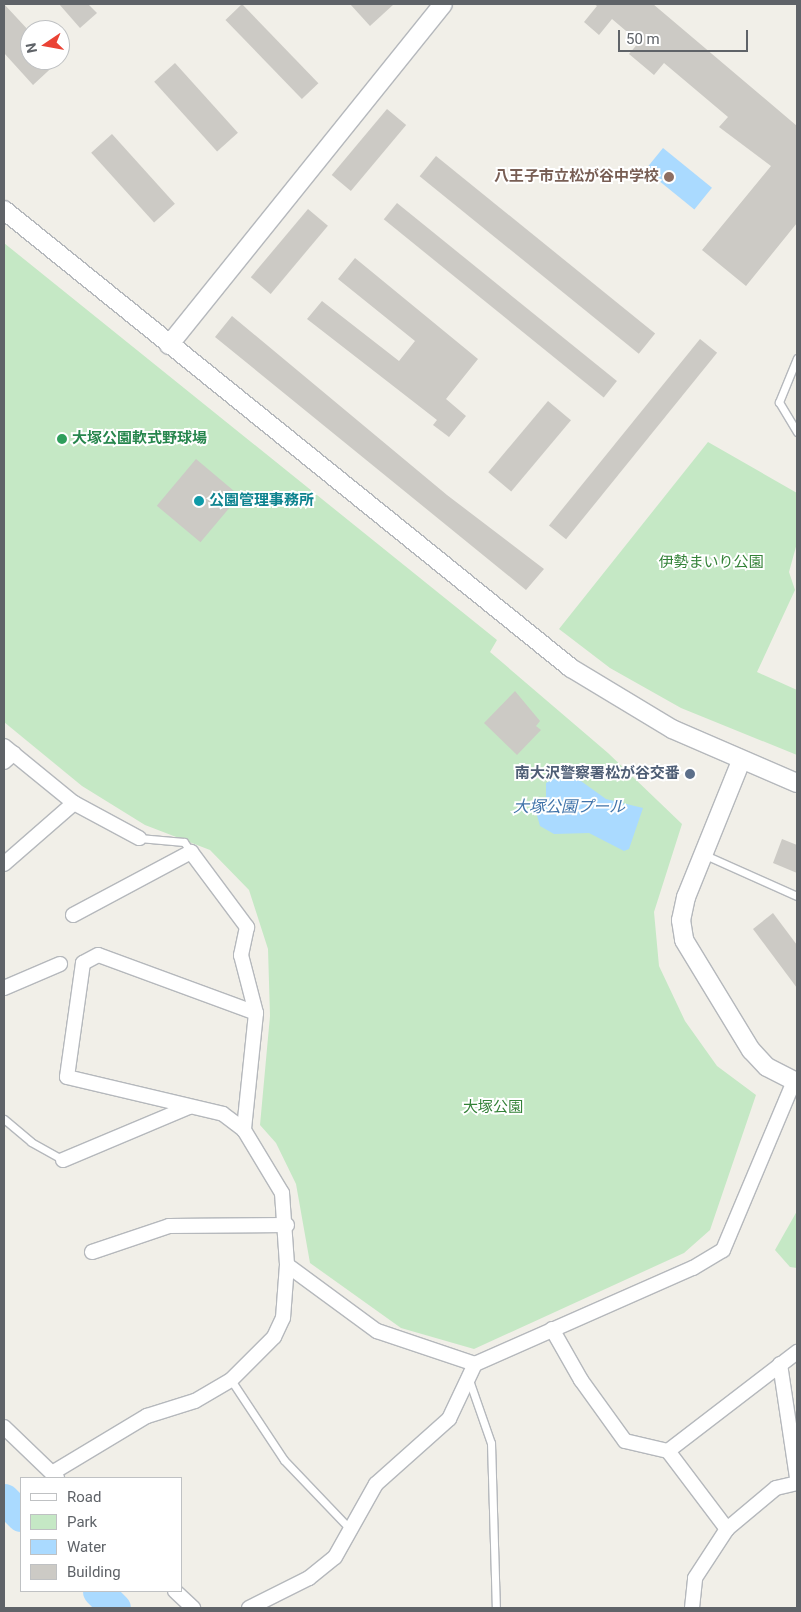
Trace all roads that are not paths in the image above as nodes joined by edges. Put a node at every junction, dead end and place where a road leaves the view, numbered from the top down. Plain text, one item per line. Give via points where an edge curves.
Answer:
1 (443, 4) edge
2 (4, 210) edge
3 (169, 345) junction
4 (797, 358) edge
5 (797, 432) edge
6 (7, 754) edge
7 (742, 761) junction
8 (797, 783) edge
9 (74, 803) junction
10 (139, 838) joint
11 (192, 852) junction
12 (703, 854) junction
13 (4, 864) edge
14 (797, 896) edge
15 (73, 915) dead end
16 (60, 964) dead end
17 (4, 988) edge
18 (256, 1012) junction
19 (795, 1082) edge
20 (190, 1107) junction
21 (4, 1119) edge
22 (244, 1130) junction
23 (63, 1160) joint
24 (287, 1225) junction
25 (92, 1252) dead end
26 (287, 1266) junction
27 (552, 1329) junction
28 (797, 1352) edge
29 (475, 1364) junction
30 (780, 1364) junction
31 (468, 1378) junction
32 (231, 1380) junction
33 (4, 1427) edge
34 (668, 1451) junction
35 (54, 1476) edge
36 (797, 1478) edge
37 (797, 1482) edge
38 (727, 1529) junction
39 (351, 1530) junction
40 (176, 1592) edge
41 (193, 1608) edge
42 (249, 1608) edge
43 (496, 1608) edge
44 (692, 1608) edge

1 - 3 street
2 - 3 street
3 - 7 street via 571,668 643,714
4 - 5 lane via 779,402
6 - 9 street
7 - 8 street
7 - 12 street
9 - 10 street
9 - 13 street
10 - 11 lane via 184,842
11 - 15 street
11 - 18 street via 247,927 241,955
12 - 14 lane
12 - 19 street via 681,920 690,956 751,1050 767,1067
16 - 17 street
18 - 20 street via 125,961 98,955 83,963 67,1077
18 - 22 street
19 - 27 street via 723,1250 693,1268
20 - 22 street via 223,1114
20 - 23 street
21 - 23 lane via 31,1142
22 - 24 street via 282,1193
24 - 25 street via 169,1226
24 - 26 street
26 - 29 street via 377,1331
26 - 32 street via 282,1318 274,1337
27 - 29 street
27 - 34 street via 581,1380 625,1441
28 - 30 street
29 - 31 street
30 - 34 street
30 - 36 street
31 - 39 street via 449,1419 376,1484
31 - 43 lane via 491,1443
32 - 35 street via 195,1401 147,1416
32 - 39 lane via 284,1460
33 - 35 street
34 - 38 street
37 - 38 street via 776,1488
38 - 44 street via 695,1578
39 - 42 street via 335,1557 309,1578
40 - 41 street

